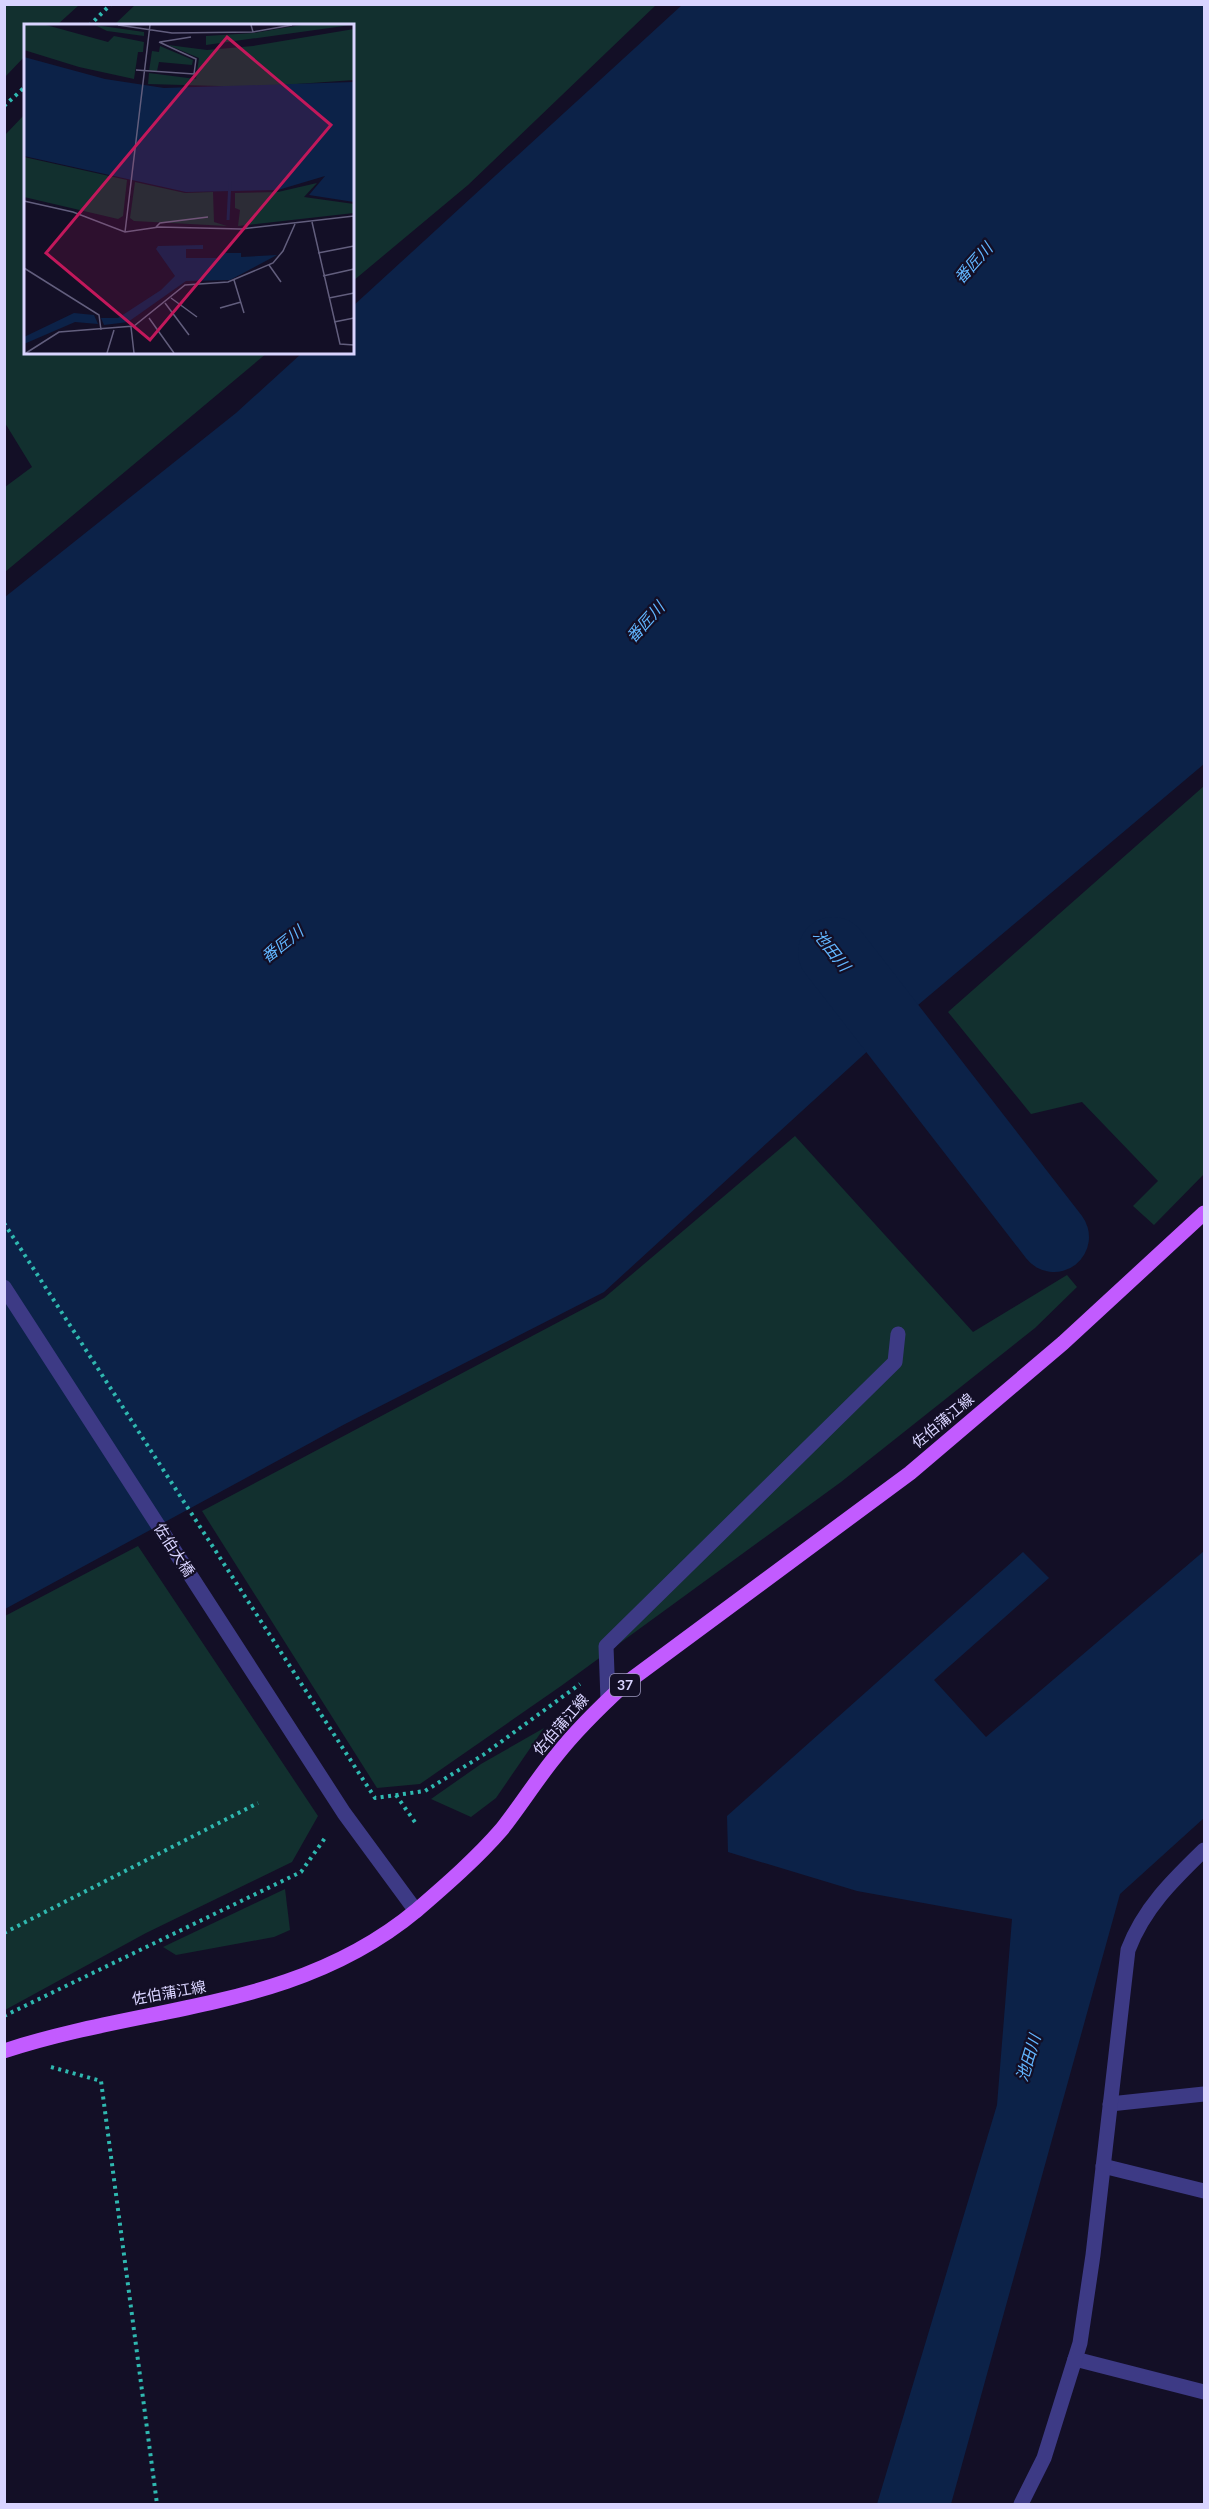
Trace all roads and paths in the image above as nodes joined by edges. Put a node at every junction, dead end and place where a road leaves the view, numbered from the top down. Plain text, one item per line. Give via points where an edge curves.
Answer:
1 (111, 4) edge
2 (91, 24) edge
3 (24, 88) edge
4 (4, 106) edge
5 (1204, 1213) edge
6 (4, 1223) edge
7 (4, 1287) edge
8 (898, 1334) dead end
9 (607, 1665) junction
10 (608, 1700) junction
11 (396, 1795) junction
12 (258, 1803) dead end
13 (417, 1825) dead end
14 (325, 1838) dead end
15 (1204, 1850) edge
16 (416, 1911) junction
17 (4, 1933) edge
18 (4, 2016) edge
19 (4, 2051) edge
20 (47, 2066) dead end
21 (1204, 2094) edge
22 (1110, 2104) junction
23 (1103, 2166) junction
24 (1204, 2191) edge
25 (1075, 2359) junction
26 (1204, 2392) edge
27 (157, 2505) edge
28 (1021, 2505) edge

1 - 2 path
3 - 4 path
5 - 10 main road, 佐伯蒲江線 / 37 via 1063,1343 910,1473
6 - 11 path via 375,1798
7 - 16 street, 佐伯大橋 via 344,1813
8 - 9 street via 895,1362 606,1646
9 - 10 street
9 - 11 path via 483,1755 425,1791
10 - 16 main road, 佐伯蒲江線 / 37 via 555,1756 502,1829
11 - 13 path
12 - 17 path
14 - 18 path via 301,1872
15 - 22 street via 1169,1884 1135,1932 1128,1950
16 - 19 main road, 佐伯蒲江線 / 37 via 364,1947 272,1988 215,2004 49,2036
20 - 27 path via 101,2081
21 - 22 street
22 - 23 street
23 - 24 street
23 - 25 street
25 - 26 street
25 - 28 street via 1044,2458

